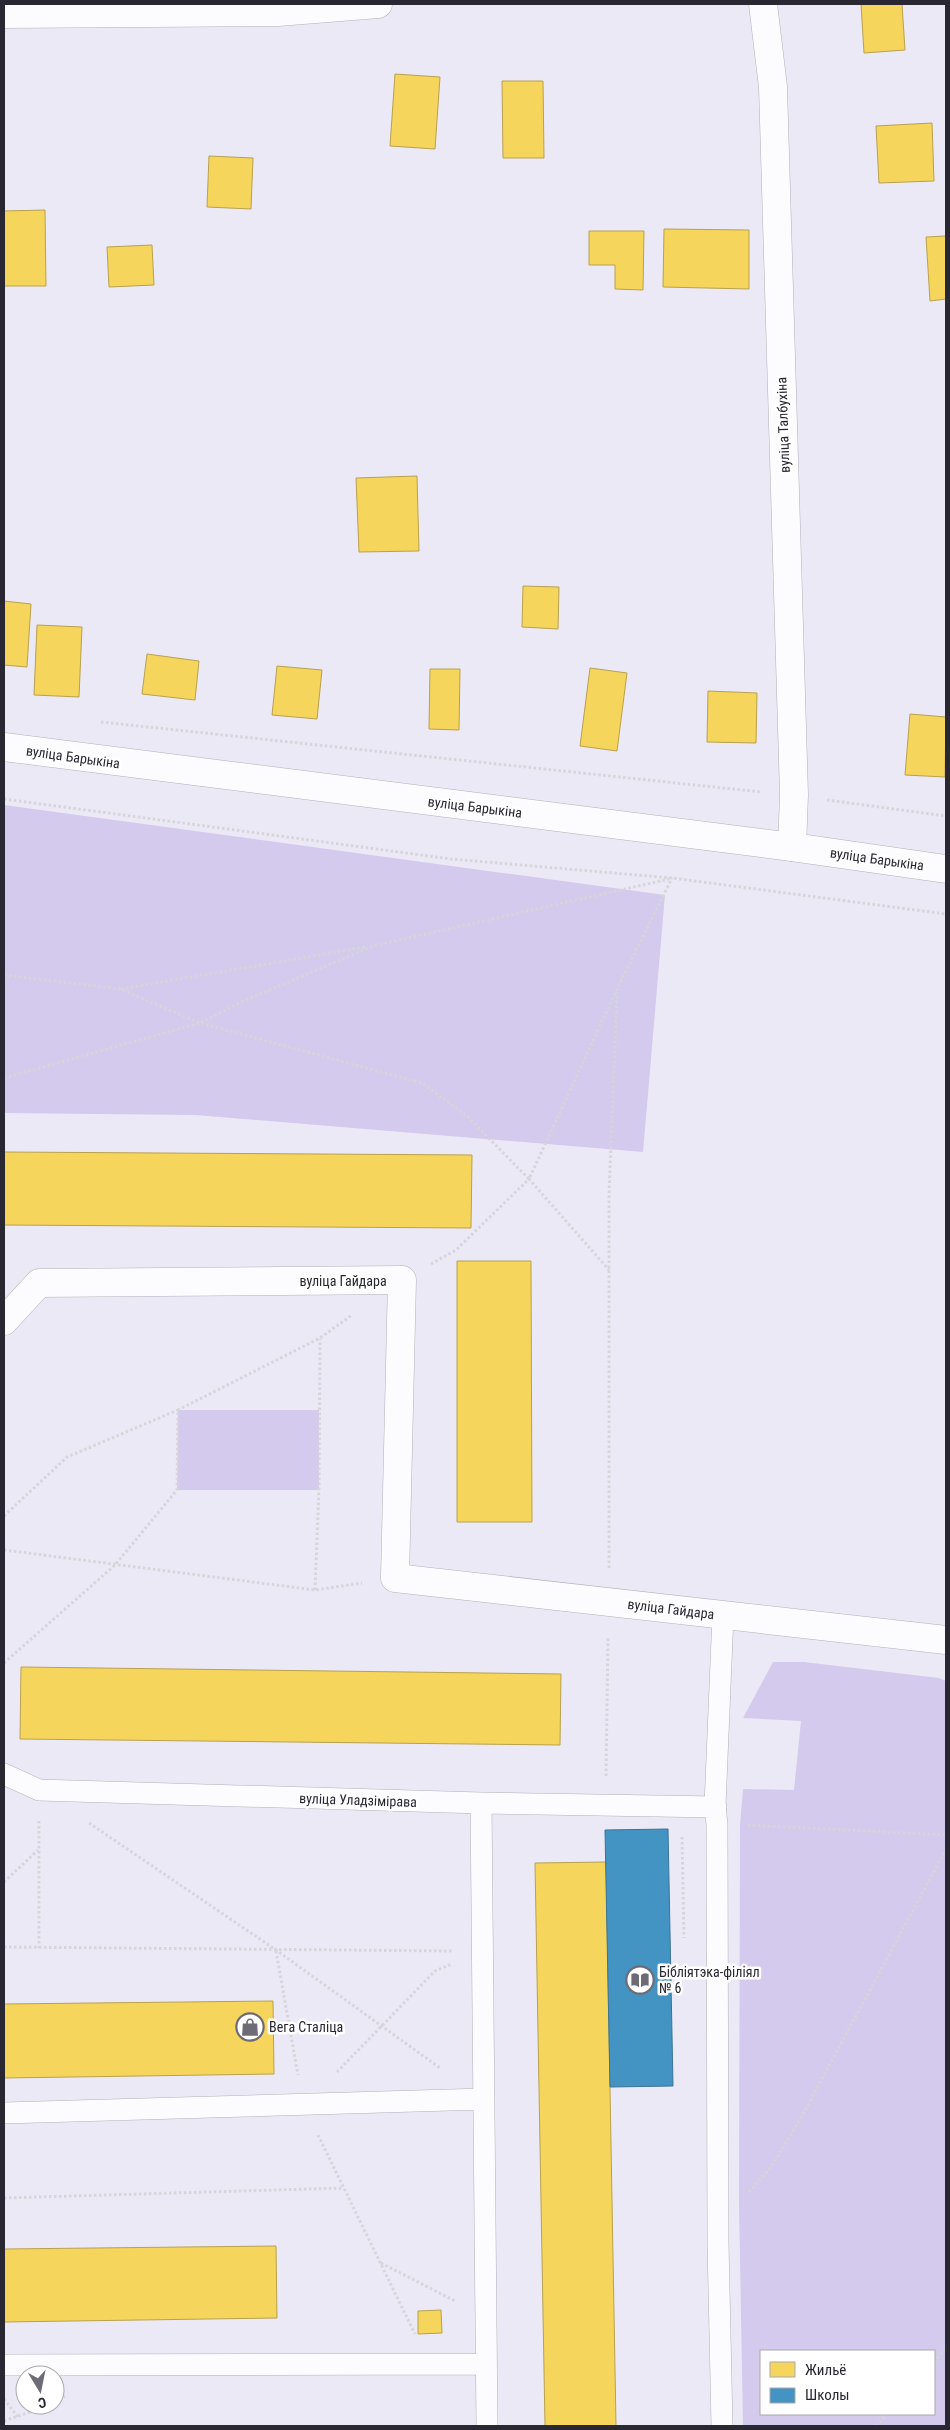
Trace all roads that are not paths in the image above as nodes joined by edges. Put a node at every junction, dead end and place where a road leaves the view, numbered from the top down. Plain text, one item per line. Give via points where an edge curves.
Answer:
1 (378, 4) edge
2 (763, 4) edge
3 (4, 14) edge
4 (4, 747) edge
5 (792, 847) junction
6 (946, 868) edge
7 (4, 1321) edge
8 (723, 1615) junction
9 (946, 1640) edge
10 (4, 1774) edge
11 (481, 1803) junction
12 (716, 1807) junction
13 (484, 2099) junction
14 (4, 2113) edge
15 (486, 2364) junction
16 (4, 2365) edge
17 (487, 2426) edge
18 (722, 2426) edge

1 - 3 street via 278,12
2 - 5 street, вуліца Талбухіна via 773,88 794,796
4 - 5 street, вуліца Барыкіна
5 - 6 street, вуліца Барыкіна
7 - 8 street, вуліца Гайдара via 40,1283 402,1280 395,1578
8 - 9 street, вуліца Гайдара
8 - 12 lane
10 - 11 lane, вуліца Уладзімірава via 39,1790
11 - 12 lane, вуліца Уладзімірава
11 - 13 lane
12 - 18 lane
13 - 14 lane
13 - 15 lane
15 - 16 lane
15 - 17 lane

